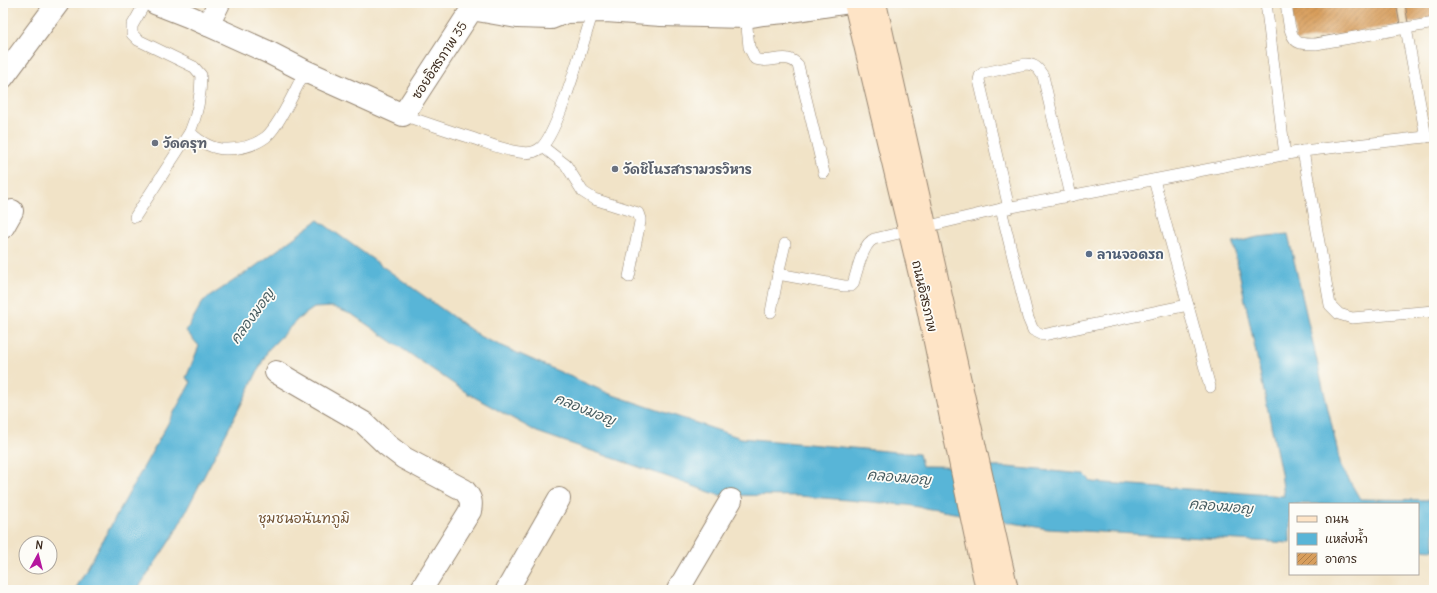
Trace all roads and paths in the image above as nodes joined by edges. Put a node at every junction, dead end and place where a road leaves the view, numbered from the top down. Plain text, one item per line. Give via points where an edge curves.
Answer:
1 (58, 3) edge
2 (145, 3) edge
3 (155, 3) edge
4 (218, 3) edge
5 (844, 3) edge
6 (855, 3) edge
7 (875, 3) edge
8 (1266, 3) edge
9 (1286, 3) edge
10 (597, 12) junction
11 (746, 16) junction
12 (1434, 23) edge
13 (208, 25) junction
14 (1406, 28) junction
15 (305, 71) junction
16 (3, 77) edge
17 (403, 115) junction
18 (190, 132) junction
19 (1430, 136) edge
20 (543, 146) junction
21 (1303, 151) junction
22 (1285, 155) junction
23 (824, 172) dead end
24 (1154, 180) junction
25 (1071, 196) junction
26 (1005, 208) junction
27 (134, 217) dead end
28 (918, 228) junction
29 (785, 244) dead end
30 (778, 274) junction
31 (629, 277) dead end
32 (1188, 305) junction
33 (936, 307) junction
34 (1434, 311) edge
35 (771, 312) dead end
36 (276, 372) dead end
37 (1210, 387) dead end
38 (559, 499) dead end
39 (731, 500) dead end
40 (421, 590) edge
41 (508, 590) edge
42 (678, 590) edge
43 (987, 590) edge
44 (1007, 590) edge

1 - 16 street
2 - 18 lane via 132,26 132,34 138,40 194,67 201,75 201,94
3 - 13 street
4 - 13 street
5 - 11 street, ซอยอิสรภาพ 35
6 - 28 main road, ถนนอิสรภาพ
7 - 28 main road
8 - 22 lane
9 - 14 lane via 1291,36 1300,43 1316,44
10 - 11 street, ซอยอิสรภาพ 35
10 - 17 street, ซอยอิสรภาพ 35 via 566,12 551,18 517,17 477,10 470,12
10 - 20 lane via 591,18 554,128
11 - 23 lane via 749,47 755,59 760,61 789,58 798,65
12 - 14 lane
13 - 15 street
14 - 19 lane
15 - 17 street
15 - 18 lane via 279,120 266,136 253,144 221,150 197,140
17 - 20 lane via 519,152 534,151
18 - 27 lane
19 - 21 lane
20 - 31 lane via 566,165 583,192 594,199 635,212 639,216
21 - 22 lane
21 - 34 lane via 1330,305 1340,314 1352,318
22 - 24 lane
24 - 25 lane
24 - 32 lane
25 - 26 lane
25 - 26 lane via 1043,76 1033,64 1008,67 983,73 979,80
26 - 28 lane
26 - 32 lane via 1028,318 1033,330 1043,335
28 - 30 lane via 870,241 851,286
28 - 33 main road, ถนนอิสรภาพ
29 - 30 lane
30 - 35 lane
32 - 37 lane
33 - 43 main road, ถนนอิสรภาพ
33 - 44 main road
36 - 40 street via 364,423 404,458 464,490 468,495 472,503 470,511
38 - 41 street
39 - 42 street

